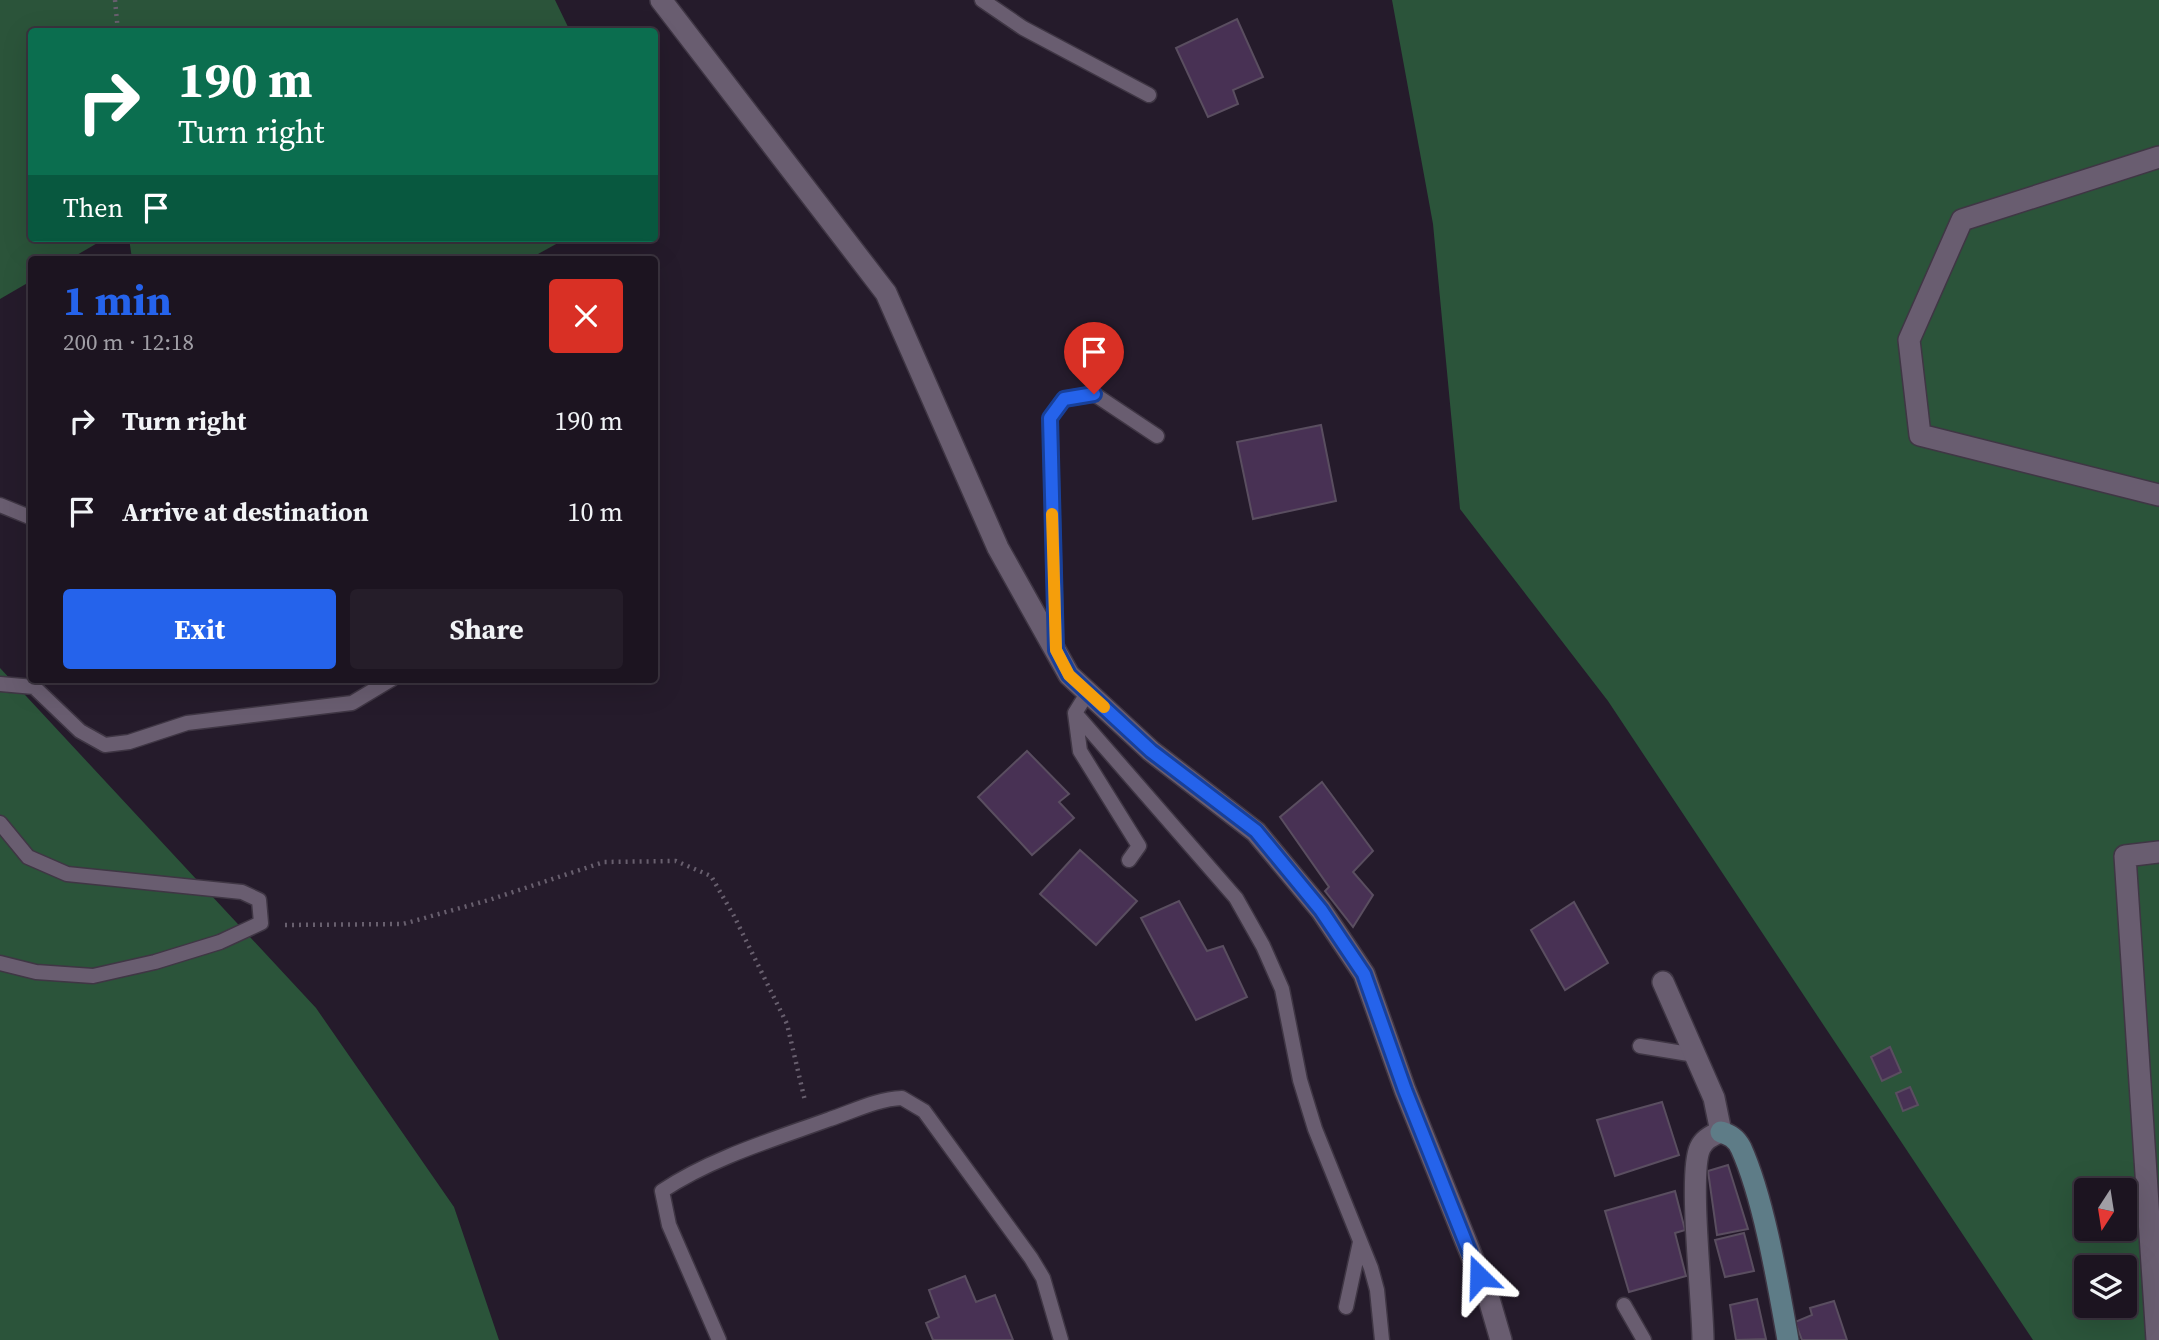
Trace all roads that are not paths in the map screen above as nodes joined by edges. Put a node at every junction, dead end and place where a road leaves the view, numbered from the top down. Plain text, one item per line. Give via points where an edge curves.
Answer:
1 (661, 0) edge
2 (982, 0) edge
3 (1149, 95) dead end
4 (2159, 157) edge
5 (1157, 436) dead end
6 (2159, 495) edge
7 (0, 505) edge
8 (28, 516) edge
9 (1056, 650) junction
10 (385, 683) edge
11 (0, 684) edge
12 (1088, 692) junction
13 (1075, 713) junction
14 (0, 823) edge
15 (2159, 852) edge
16 (1129, 860) dead end
17 (0, 963) edge
18 (1662, 982) dead end
19 (1640, 1046) dead end
20 (1695, 1055) junction
21 (1721, 1132) junction
22 (1360, 1242) junction
23 (1624, 1305) dead end
24 (1346, 1307) dead end
25 (719, 1340) edge
26 (1061, 1340) edge
27 (1382, 1340) edge
28 (1501, 1340) edge
29 (1644, 1340) edge
30 (1703, 1340) edge
31 (1788, 1340) edge
32 (2157, 1340) edge

1 - 9 street via 886,293 998,548
2 - 3 lane via 1023,29
4 - 6 street via 1962,220 1909,340 1920,435
5 - 9 lane via 1094,394 1064,399 1050,418
7 - 8 lane
9 - 12 street via 1069,675
10 - 11 lane via 352,703 187,723 105,745 80,731 34,687
12 - 13 lane
12 - 28 street via 1151,751 1256,831 1321,910 1364,974
13 - 16 lane via 1080,751 1139,846
13 - 22 lane via 1236,898 1263,946 1283,989 1300,1080 1315,1129
14 - 17 lane via 28,857 66,874 242,892 259,900 262,914 261,923 220,942 93,976 36,972
15 - 32 street via 2125,856
18 - 20 street
19 - 20 lane
20 - 21 street via 1714,1098
21 - 30 street via 1710,1135 1699,1149 1696,1188
21 - 31 street via 1733,1136 1741,1147
22 - 24 lane
22 - 27 lane via 1377,1290
23 - 29 lane
25 - 26 lane via 669,1225 662,1191 711,1166 892,1098 902,1098 924,1111 1031,1258 1049,1297

